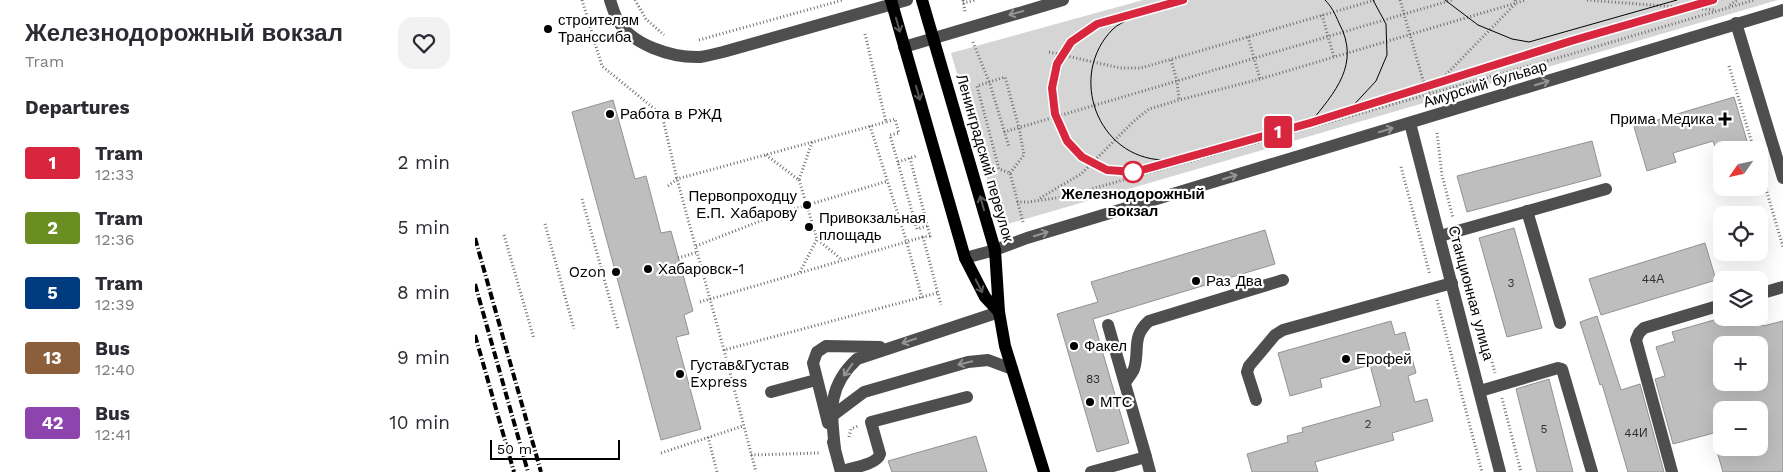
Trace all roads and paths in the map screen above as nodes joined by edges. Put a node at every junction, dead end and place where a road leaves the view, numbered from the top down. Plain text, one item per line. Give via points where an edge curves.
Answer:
1 (582, 0) edge
2 (611, 0) edge
3 (635, 0) edge
4 (843, 0) edge
5 (907, 0) edge
6 (922, 0) edge
7 (976, 0) edge
8 (1063, 0) edge
9 (1375, 0) edge
10 (1400, 0) edge
11 (1452, 0) edge
12 (1526, 0) edge
13 (1587, 0) edge
14 (1737, 0) edge
15 (1754, 0) edge
16 (892, 2) edge
17 (963, 2) edge
18 (1516, 2) edge
19 (1728, 7) junction
20 (1719, 10) junction
21 (1783, 10) edge
22 (965, 12) dead end
23 (1403, 14) junction
24 (1322, 16) junction
25 (1737, 23) junction
26 (865, 34) dead end
27 (1409, 34) junction
28 (665, 36) dead end
29 (1329, 36) junction
30 (1248, 37) junction
31 (933, 38) junction
32 (693, 42) dead end
33 (973, 42) dead end
34 (904, 47) junction
35 (1049, 52) dead end
36 (1334, 57) junction
37 (1254, 58) junction
38 (1171, 60) junction
39 (1729, 66) dead end
40 (1260, 79) junction
41 (1177, 81) junction
42 (989, 82) junction
43 (1427, 94) junction
44 (1179, 100) junction
45 (1429, 102) dead end
46 (886, 122) junction
47 (1410, 123) junction
48 (870, 126) junction
49 (1019, 128) junction
50 (1004, 132) junction
51 (1751, 141) edge
52 (812, 142) junction
53 (1009, 147) dead end
54 (766, 155) junction
55 (916, 156) dead end
56 (910, 158) junction
57 (897, 162) junction
58 (1401, 167) dead end
59 (1010, 173) junction
60 (1783, 178) edge
61 (677, 179) junction
62 (799, 180) junction
63 (887, 181) junction
64 (668, 186) dead end
65 (1606, 189) dead end
66 (1768, 195) edge
67 (582, 199) dead end
68 (1039, 199) junction
69 (1017, 202) junction
70 (807, 205) junction
71 (1527, 211) junction
72 (1023, 222) dead end
73 (545, 224) dead end
74 (927, 226) junction
75 (505, 235) dead end
76 (1440, 236) junction
77 (923, 237) junction
78 (817, 239) junction
79 (907, 243) junction
80 (696, 246) junction
81 (1783, 247) edge
82 (995, 250) junction
83 (697, 252) junction
84 (678, 258) dead end
85 (965, 258) junction
86 (841, 260) junction
87 (800, 272) junction
88 (1283, 280) dead end
89 (1452, 283) junction
90 (1783, 287) edge
91 (1433, 288) junction
92 (1768, 291) edge
93 (937, 294) junction
94 (922, 298) junction
95 (711, 299) junction
96 (700, 302) dead end
97 (941, 305) dead end
98 (1713, 307) edge
99 (999, 312) junction
100 (1560, 323) dead end
101 (1108, 325) dead end
102 (574, 329) dead end
103 (618, 329) dead end
104 (534, 339) dead end
105 (1487, 345) dead end
106 (890, 348) junction
107 (724, 350) junction
108 (1012, 369) junction
109 (816, 380) junction
110 (1125, 383) junction
111 (1498, 385) junction
112 (1480, 391) junction
113 (771, 392) dead end
114 (967, 397) dead end
115 (1256, 400) dead end
116 (832, 416) junction
117 (743, 426) junction
118 (708, 437) junction
119 (835, 449) junction
120 (661, 453) dead end
121 (819, 453) dead end
122 (751, 455) junction
123 (1146, 456) junction
124 (717, 472) edge
125 (756, 472) edge
126 (841, 472) edge
127 (1044, 472) edge
128 (1091, 472) edge
129 (1150, 472) edge
130 (1482, 472) edge
131 (1501, 472) edge
132 (1521, 472) edge
133 (1592, 472) edge
134 (1673, 472) edge

1 - 61 path via 603,66 662,115
2 - 16 street via 617,20 641,42 659,51 700,57
3 - 28 path via 646,19
4 - 32 path
5 - 16 street
6 - 31 main road, Ленинградский переулок
7 - 17 path
8 -> 31 street
9 - 24 path
10 - 23 path
11 - 23 path
12 - 18 path
13 - 20 path
14 - 19 path
15 - 19 path
16 -> 34 main road
17 - 22 path
18 - 27 path
18 - 43 path
19 - 20 path
20 - 43 path
21 - 25 street, Амурский бульвар
23 - 27 path
23 - 29 path
24 - 29 path
24 - 30 path
47 -> 25 street, Амурский бульвар
25 - 60 street
26 - 46 path
27 - 36 path
27 - 43 path
29 - 36 path
29 - 37 path
30 - 37 path
30 - 38 path
31 - 34 street
82 -> 31 main road, Ленинградский переулок
33 - 42 path
34 -> 85 main road
35 - 38 path via 1120,68 1141,68
36 - 40 path
37 - 40 path
37 - 41 path
38 - 41 path
39 - 51 path
40 - 44 path
41 - 44 path
41 - 49 path
42 - 49 path via 1005,77
42 - 50 path
42 - 59 path via 977,86 999,169
43 - 45 path
43 - 68 path via 1063,197
44 - 68 path via 1149,109 1081,174
46 - 48 path
46 - 57 path via 895,119 899,133 890,135
47 - 76 street, Станционная улица
82 -> 47 street, Амурский бульвар
48 - 52 path
48 - 63 path
49 - 50 path
49 - 59 path via 1024,155
50 - 53 path
52 - 54 path
52 - 62 path
54 - 61 path
54 - 62 path
55 - 56 path
56 - 57 path
56 - 74 path
57 - 74 path via 917,229
58 - 91 path
59 - 69 path
61 - 64 path
61 - 80 path
62 - 70 path
63 - 70 path
63 - 79 path
65 - 71 street
66 - 81 path
67 - 103 path
68 - 69 path
69 - 72 path
70 - 78 path
70 - 80 path
71 - 76 street
71 - 100 street
73 - 102 path
74 - 77 path via 930,236
75 - 104 path
76 - 89 street, Станционная улица
77 - 79 path
77 - 93 path
78 - 86 path
78 - 87 path
79 - 86 path
79 - 94 path
80 - 83 path
82 - 85 street, Амурский бульвар
82 - 99 main road, Ленинградский переулок
83 - 84 path
83 - 95 path
85 -> 99 main road via 985,297
86 - 87 path
87 - 95 path
88 - 110 street via 1149,321 1137,337 1133,370
89 - 91 street
89 - 112 street, Станционная улица
90 - 92 street
91 - 115 street via 1283,330 1275,335 1247,372
91 - 130 path
93 - 94 path
93 - 97 path
94 - 107 path
95 - 96 path
95 - 107 path
98 - 134 street via 1644,328 1636,340
99 -> 106 street
99 - 108 main road, Ленинградский переулок
101 - 110 street
105 - 111 path
106 - 109 street via 826,346 817,352 813,363
106 -> 116 street via 857,359 848,368 834,394
107 - 117 path
108 -> 116 street via 988,360 968,362 864,392
108 - 127 main road, Ленинградский переулок
109 - 113 street
109 - 119 street
110 - 123 street
111 - 112 street
111 - 132 path
111 - 133 street via 1562,369
112 - 131 street, Станционная улица
114 - 126 street via 871,422 879,457 874,462
116 - 119 street
117 - 118 path
117 - 122 path
118 - 120 path
118 - 124 path
119 - 126 street
121 - 122 path
122 - 125 path
123 - 128 street
123 - 129 street

